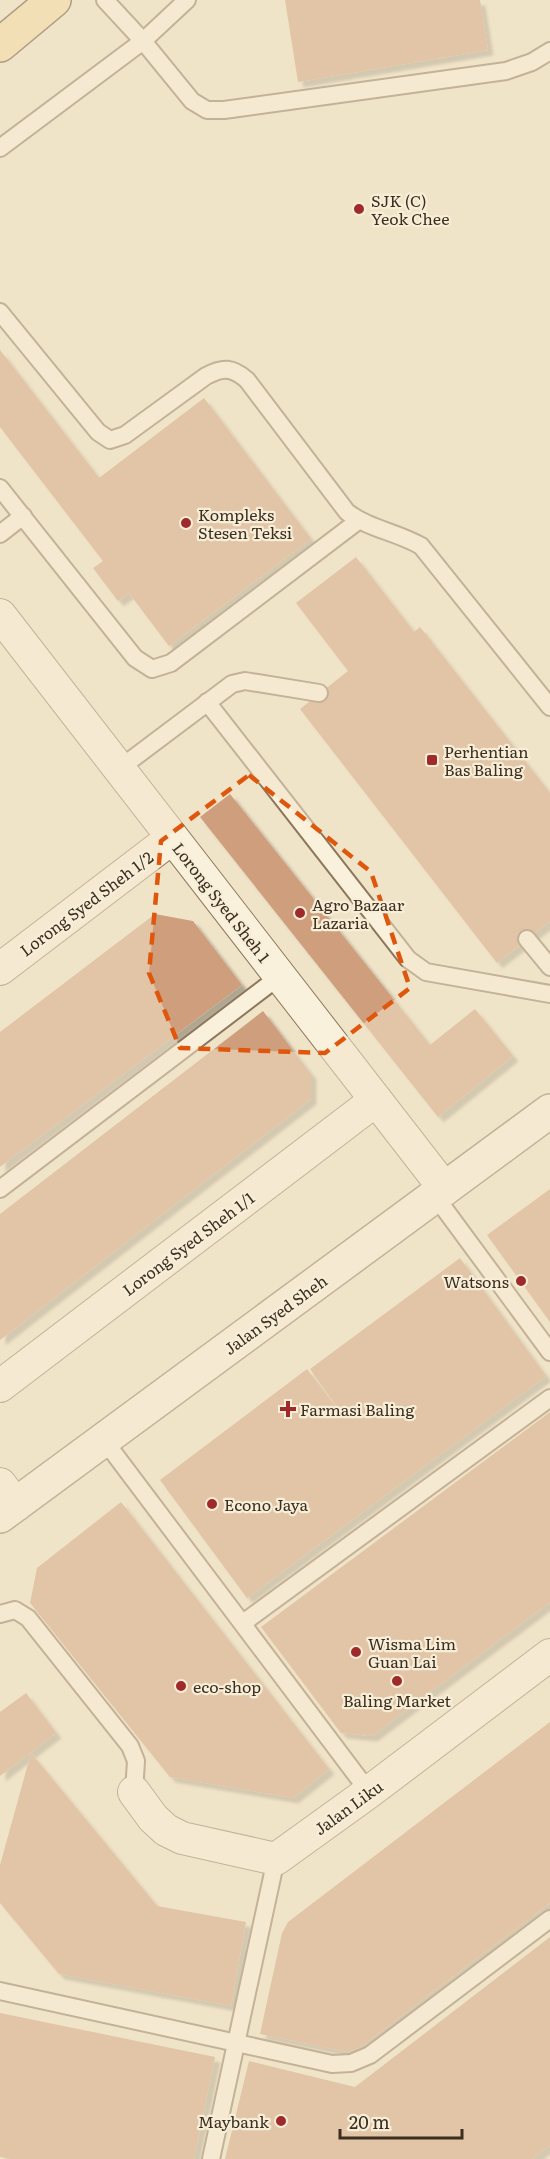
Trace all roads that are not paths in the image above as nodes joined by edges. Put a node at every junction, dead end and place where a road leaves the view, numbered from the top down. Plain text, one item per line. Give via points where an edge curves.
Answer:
1 (54, 0) edge
2 (105, 0) edge
3 (187, 0) edge
4 (143, 41) junction
5 (0, 45) edge
6 (550, 51) edge
7 (0, 148) edge
8 (0, 312) edge
9 (0, 488) edge
10 (22, 516) junction
11 (358, 521) junction
12 (0, 534) edge
13 (0, 615) edge
14 (319, 693) dead end
15 (207, 702) junction
16 (550, 707) edge
17 (119, 769) junction
18 (172, 837) junction
19 (527, 939) dead end
20 (550, 967) edge
21 (0, 969) edge
22 (280, 976) junction
23 (550, 994) edge
24 (376, 1100) junction
25 (550, 1111) edge
26 (0, 1189) edge
27 (440, 1192) junction
28 (550, 1352) edge
29 (0, 1386) edge
30 (550, 1398) edge
31 (104, 1440) junction
32 (5, 1502) edge
33 (0, 1614) edge
34 (243, 1623) junction
35 (550, 1655) edge
36 (134, 1792) joint
37 (369, 1792) junction
38 (276, 1859) junction
39 (550, 1919) edge
40 (0, 1991) edge
41 (236, 2043) junction
42 (211, 2159) edge

1 - 5 main road
2 - 4 lane
3 - 4 lane
4 - 6 lane via 192,101 207,110 506,71
4 - 7 lane
8 - 11 lane via 98,432 110,440 125,435 217,370 228,368 238,373 346,512
9 - 10 lane
10 - 11 lane via 135,658 152,669 171,663
10 - 12 lane
11 - 16 lane via 421,546
13 - 17 street, Lorong Syed Sheh 1
14 - 15 lane via 246,681 232,684
15 - 17 lane
15 - 23 lane via 416,967
17 - 18 street, Lorong Syed Sheh 1
18 - 21 street, Lorong Syed Sheh 1/2
18 - 22 street, Lorong Syed Sheh 1
19 - 20 lane
22 - 24 street, Lorong Syed Sheh 1
22 - 26 lane
24 - 27 street, Lorong Syed Sheh 1
24 - 29 street, Lorong Syed Sheh 1/1
25 - 27 street, Jalan Syed Sheh
27 - 28 lane
27 - 31 street, Jalan Syed Sheh
30 - 34 lane
31 - 32 street, Jalan Syed Sheh
31 - 34 lane
33 - 36 lane via 15,1610 28,1618 130,1746 136,1761
34 - 37 lane
35 - 37 street, Jalan Liku
36 - 38 street via 153,1818 182,1838
37 - 38 street, Jalan Liku
38 - 41 lane
39 - 41 lane via 370,2055 351,2063 332,2064
40 - 41 lane
41 - 42 lane

